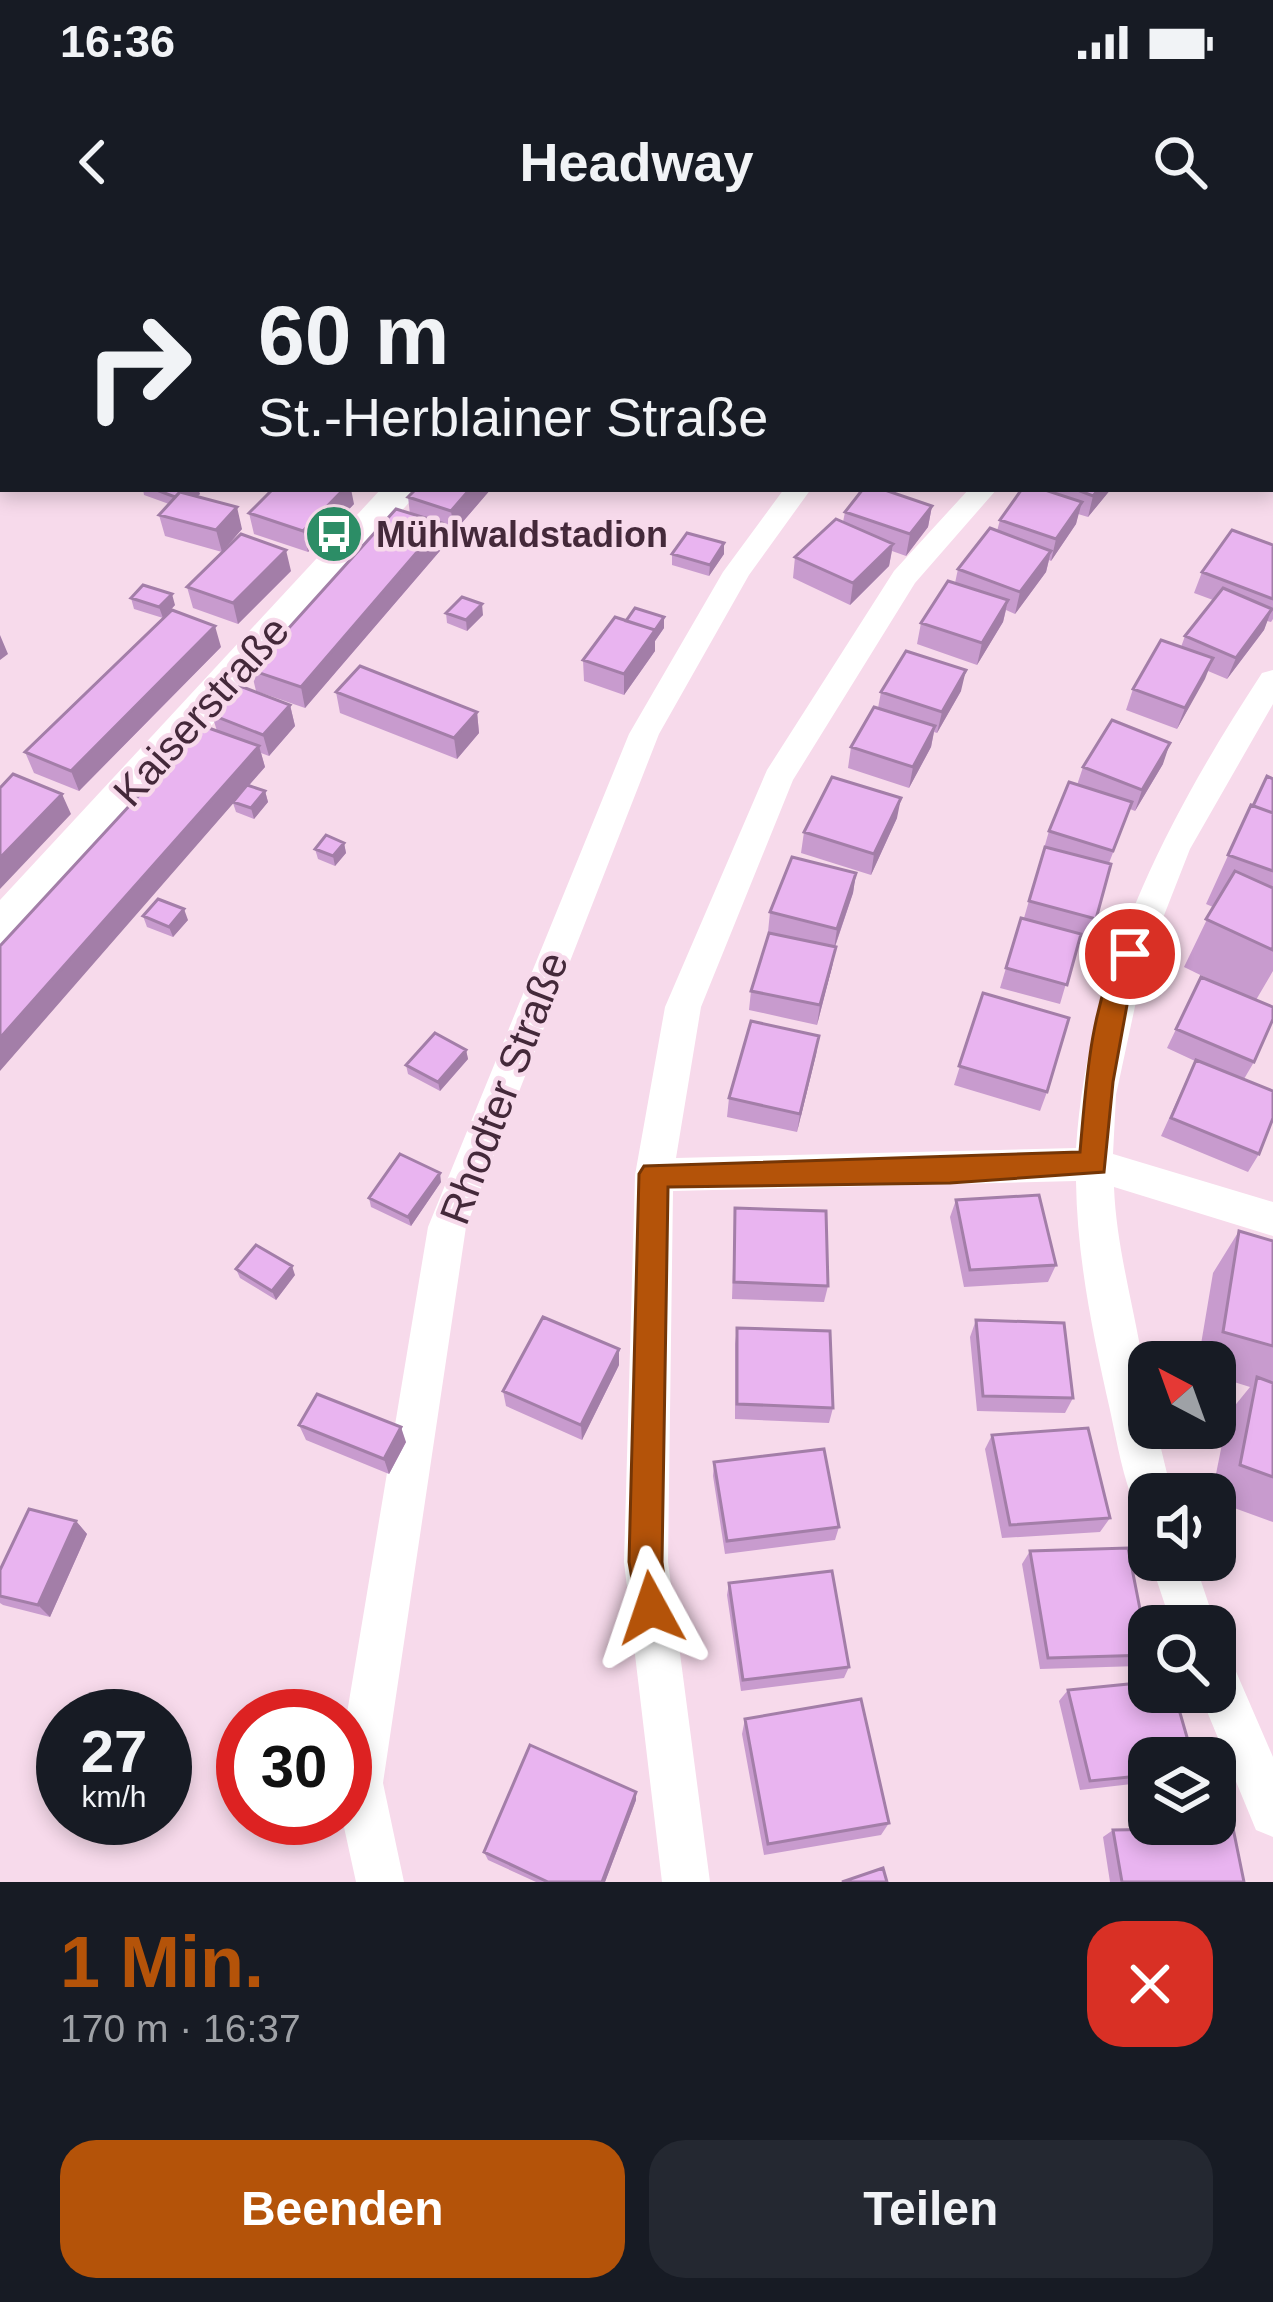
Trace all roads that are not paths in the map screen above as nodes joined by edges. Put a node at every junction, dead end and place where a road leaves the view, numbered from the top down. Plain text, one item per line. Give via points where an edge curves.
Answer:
1 (398, 492) edge
2 (796, 492) edge
3 (981, 492) edge
4 (1273, 680) edge
5 (0, 932) edge
6 (1094, 1164) junction
7 (654, 1174) junction
8 (1273, 1219) edge
9 (1146, 1473) edge
10 (1231, 1713) edge
11 (1273, 1813) edge
12 (380, 1882) edge
13 (686, 1882) edge

1 - 5 main road, Kaiserstraße
2 - 12 street, Rhodter Straße via 737,572 644,734 447,1227 358,1783
3 - 7 street via 904,577 778,778 683,1007
4 - 6 street via 1213,769 1144,914 1116,994
6 - 7 street
6 - 8 street
6 - 9 street via 1113,1320
7 - 13 street via 646,1562
10 - 11 street

